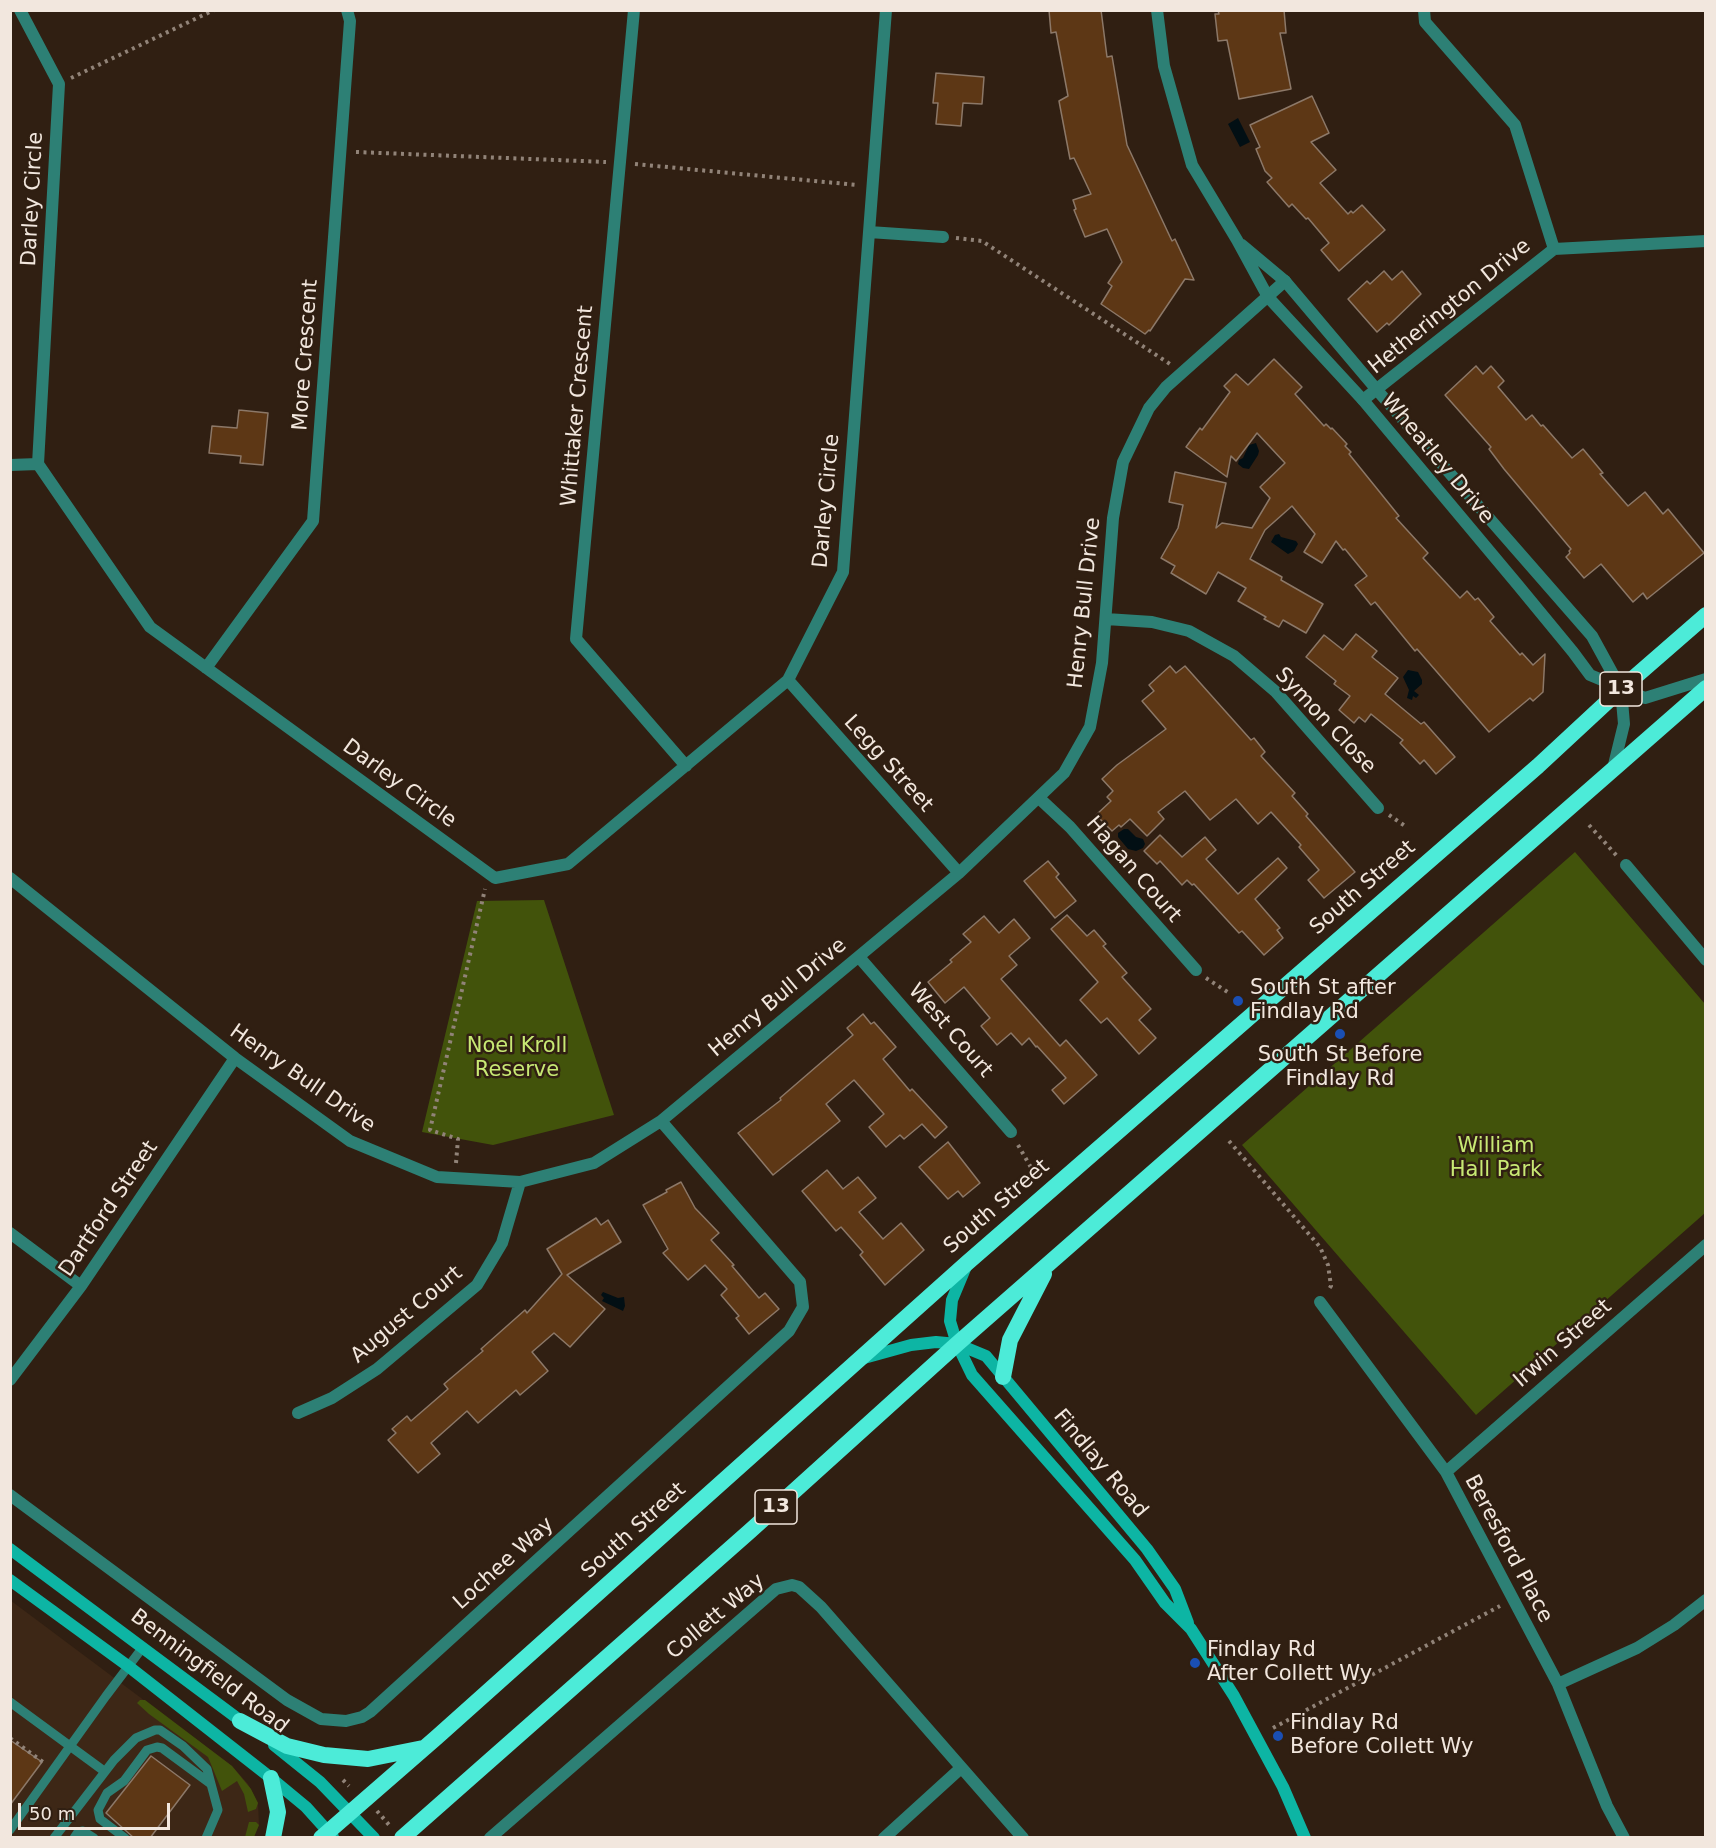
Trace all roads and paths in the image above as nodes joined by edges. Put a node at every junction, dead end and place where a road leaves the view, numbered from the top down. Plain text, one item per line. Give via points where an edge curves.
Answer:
1 (20, 10) edge
2 (214, 10) edge
3 (347, 10) edge
4 (634, 10) edge
5 (886, 10) edge
6 (1157, 10) edge
7 (1424, 10) edge
8 (59, 84) junction
9 (869, 232) junction
10 (944, 237) joint
11 (1237, 240) junction
12 (1706, 241) edge
13 (1554, 249) junction
14 (1285, 281) junction
15 (1268, 297) junction
16 (1179, 373) junction
17 (1377, 390) junction
18 (1363, 400) junction
19 (38, 464) junction
20 (10, 465) edge
21 (1706, 615) edge
22 (1106, 619) junction
23 (206, 668) junction
24 (1706, 679) edge
25 (788, 680) junction
26 (1706, 688) edge
27 (1621, 689) junction
28 (686, 766) junction
29 (1612, 768) junction
30 (1039, 798) junction
31 (1378, 808) dead end
32 (1589, 825) dead end
33 (1626, 865) joint
34 (489, 873) junction
35 (959, 873) junction
36 (10, 878) edge
37 (859, 957) junction
38 (1706, 960) edge
39 (1196, 970) joint
40 (1229, 993) dead end
41 (235, 1058) junction
42 (661, 1121) junction
43 (1011, 1132) joint
44 (1229, 1141) dead end
45 (1033, 1171) dead end
46 (454, 1178) junction
47 (520, 1182) junction
48 (10, 1233) edge
49 (1706, 1245) edge
50 (967, 1263) junction
51 (1050, 1263) junction
52 (81, 1286) junction
53 (1320, 1302) joint
54 (957, 1344) junction
55 (861, 1358) junction
56 (1003, 1377) junction
57 (10, 1380) edge
58 (298, 1413) dead end
59 (1446, 1472) junction
60 (10, 1495) edge
61 (10, 1550) edge
62 (10, 1580) edge
63 (1513, 1599) junction
64 (1706, 1600) edge
65 (1191, 1629) junction
66 (143, 1647) junction
67 (128, 1666) junction
68 (1558, 1684) junction
69 (10, 1702) edge
70 (240, 1720) junction
71 (1273, 1728) dead end
72 (10, 1738) edge
73 (71, 1747) junction
74 (424, 1748) junction
75 (43, 1762) dead end
76 (962, 1768) junction
77 (104, 1771) junction
78 (271, 1778) junction
79 (343, 1780) dead end
80 (212, 1784) junction
81 (348, 1785) dead end
82 (350, 1812) junction
83 (10, 1830) edge
84 (328, 1836) edge
85 (54, 1838) edge
86 (74, 1838) edge
87 (94, 1838) edge
88 (125, 1838) edge
89 (206, 1838) edge
90 (273, 1838) edge
91 (374, 1838) edge
92 (402, 1838) edge
93 (490, 1838) edge
94 (884, 1838) edge
95 (1023, 1838) edge
96 (1305, 1838) edge
97 (1624, 1838) edge

1 - 8 street
2 - 8 path
3 - 23 street, More Crescent via 350,21 313,521
4 - 28 street, Whittaker Crescent via 576,639
5 - 9 street, Darley Circle
6 - 11 street, Wheatley Drive via 1164,66 1192,165
7 - 13 street via 1425,22 1515,125
8 - 19 street, Darley Circle
9 - 10 street
9 - 25 street, Darley Circle via 843,573
10 - 16 path via 982,241
11 - 14 street, Wheatley Drive
11 - 15 street, Wheatley Drive
12 - 13 street, Hetherington Drive
13 - 17 street, Hetherington Drive
14 - 15 street, Henry Bull Drive
14 - 17 street, Wheatley Drive
15 - 16 street, Henry Bull Drive
15 - 18 street, Wheatley Drive
16 - 22 street, Henry Bull Drive via 1149,408 1123,462 1113,518
17 - 18 street, Hetherington Drive
17 - 27 street, Wheatley Drive via 1592,636
18 - 27 street, Wheatley Drive via 1590,675
19 - 20 street
19 - 23 street, Darley Circle via 150,627
21 - 27 highway, South Street / 13
22 - 30 street, Henry Bull Drive via 1090,727 1064,773
22 - 31 street, Symon Close via 1152,622 1189,631 1234,656 1276,692
23 - 34 street, Darley Circle
24 - 27 street, Wheatley Drive via 1645,698
25 - 28 street, Darley Circle
25 - 35 street, Legg Street
26 - 29 highway, 13
27 - 29 street, Wheatley Drive via 1624,724
27 - 50 highway, South Street / 13 via 1538,766
28 - 34 street, Darley Circle via 568,864 495,878
29 - 51 highway, 13
30 - 35 street, Henry Bull Drive
30 - 39 street, Hagan Court via 1070,827
32 - 33 path
33 - 38 street
34 - 46 path via 430,1130 458,1139
35 - 37 street, Henry Bull Drive
36 - 41 street, Henry Bull Drive
37 - 42 street, Henry Bull Drive
37 - 43 street, West Court
39 - 40 path
41 - 46 street, Henry Bull Drive via 350,1141 437,1177
41 - 52 street, Dartford Street
42 - 47 street, Henry Bull Drive via 594,1163
42 - 60 street, Lochee Way via 800,1282 803,1307 789,1331 362,1717 346,1721 321,1719 287,1700
43 - 45 path
44 - 53 path via 1320,1247 1331,1286
46 - 47 street, Henry Bull Drive
47 - 58 street, August Court via 502,1244 477,1285 377,1369 332,1398
48 - 52 street
49 - 59 street, Irwin Street
50 - 54 main road, Findlay Road via 952,1300 950,1321
50 - 55 highway, South Street / 13
51 - 54 highway, 13
51 - 56 highway via 1010,1340
52 - 57 street, Dartford Street
53 - 59 street, Beresford Place
54 - 55 main road, Findlay Road via 911,1345
54 - 56 main road, Findlay Road via 986,1356
54 - 65 main road, Findlay Road via 972,1375
54 - 92 highway, 13
55 - 74 highway, South Street / 13
56 - 65 main road, Findlay Road via 1147,1549 1175,1589
59 - 63 street, Beresford Place
61 - 66 main road, Benningfield Road
62 - 67 main road, Benningfield Road
63 - 68 street, Beresford Place
63 - 71 path
64 - 68 street via 1637,1648
65 - 96 main road, Findlay Road via 1240,1706
66 - 67 lane
66 - 70 main road, Benningfield Road
67 - 73 lane
67 - 78 main road, Benningfield Road
68 - 97 street, Beresford Place via 1607,1806
69 - 73 lane
70 - 74 highway via 286,1746 324,1755 368,1759
70 - 82 main road, Benningfield Road via 320,1782
72 - 75 path
73 - 77 lane
73 - 83 lane
74 - 82 highway, South Street / 13
76 - 93 street, Collett Way via 821,1607 799,1587 784,1586 750,1611
76 - 94 street
76 - 95 street, Collett Way
77 - 80 lane via 136,1738 160,1730 200,1761
77 - 85 lane
78 - 84 main road, Benningfield Road via 306,1807
78 - 90 highway via 278,1812
79 - 81 path
80 - 88 lane via 162,1748 147,1750 124,1780 107,1793 98,1810 100,1819
80 - 89 lane via 218,1810
82 - 84 highway, South Street / 13
82 - 91 main road, Benningfield Road
86 - 87 lane via 83,1831

